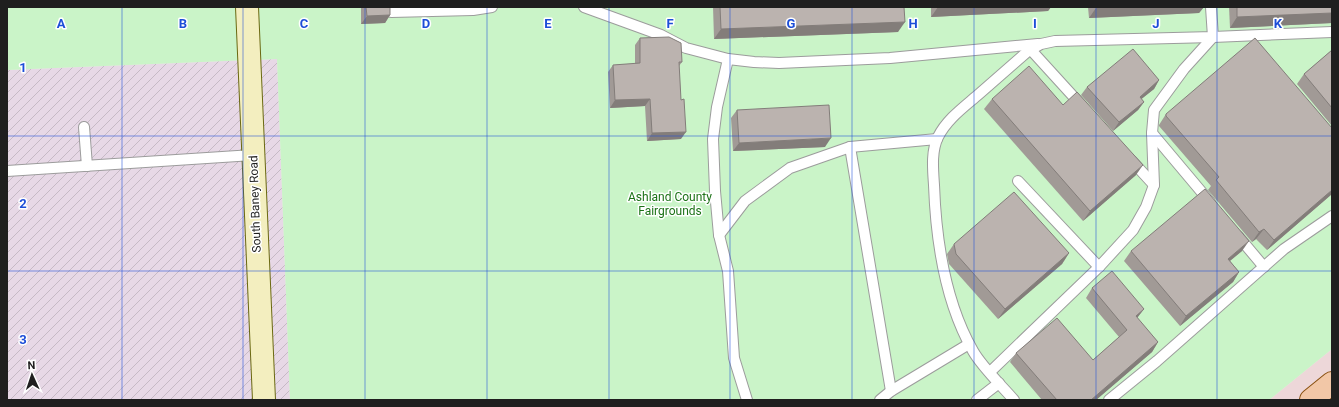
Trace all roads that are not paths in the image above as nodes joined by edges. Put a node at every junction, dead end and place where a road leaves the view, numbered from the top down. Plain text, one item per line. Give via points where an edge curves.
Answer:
1 (247, 7) edge
2 (492, 7) edge
3 (584, 7) edge
4 (1211, 7) edge
5 (391, 12) edge
6 (1332, 32) edge
7 (1247, 36) junction
8 (1213, 37) junction
9 (1041, 44) junction
10 (1257, 48) edge
11 (1031, 50) junction
12 (728, 59) junction
13 (1090, 115) edge
14 (84, 127) dead end
15 (1152, 133) junction
16 (937, 139) junction
17 (850, 147) junction
18 (253, 155) junction
19 (1127, 156) edge
20 (87, 166) junction
21 (7, 171) edge
22 (1018, 181) dead end
23 (1154, 185) junction
24 (1218, 212) edge
25 (1332, 216) edge
26 (1234, 231) edge
27 (719, 235) junction
28 (1099, 267) junction
29 (1264, 267) junction
30 (969, 344) junction
31 (990, 372) junction
32 (999, 383) junction
33 (1332, 383) edge
34 (891, 391) junction
35 (264, 400) edge
36 (747, 400) edge
37 (880, 400) edge
38 (977, 400) edge
39 (1014, 400) edge
40 (1109, 400) edge
41 (1311, 400) edge

1 - 18 street, South Baney Road
2 - 5 lane via 473,10
3 - 12 lane via 661,35 686,48
4 - 8 lane
6 - 7 lane
7 - 8 lane
7 - 10 lane
8 - 9 lane via 1055,41
8 - 15 lane via 1184,69 1154,110
9 - 11 lane
9 - 12 lane via 890,58 779,63
11 - 13 lane
11 - 16 lane via 948,121
12 - 27 lane via 717,107 713,140
14 - 20 lane
15 - 23 lane
15 - 24 lane
16 - 17 lane
16 - 30 lane via 933,166 934,200 943,271
17 - 27 lane via 790,168 745,201
17 - 34 lane
18 - 20 lane
18 - 35 street, South Baney Road
19 - 23 lane
20 - 21 lane
22 - 28 lane
23 - 28 lane via 1146,207 1133,230
25 - 29 lane
26 - 29 lane
27 - 36 lane via 728,271 734,358
28 - 31 lane
29 - 40 lane
30 - 31 lane
30 - 34 lane
31 - 32 lane
32 - 38 lane
32 - 39 lane
33 - 41 main road
34 - 37 lane

